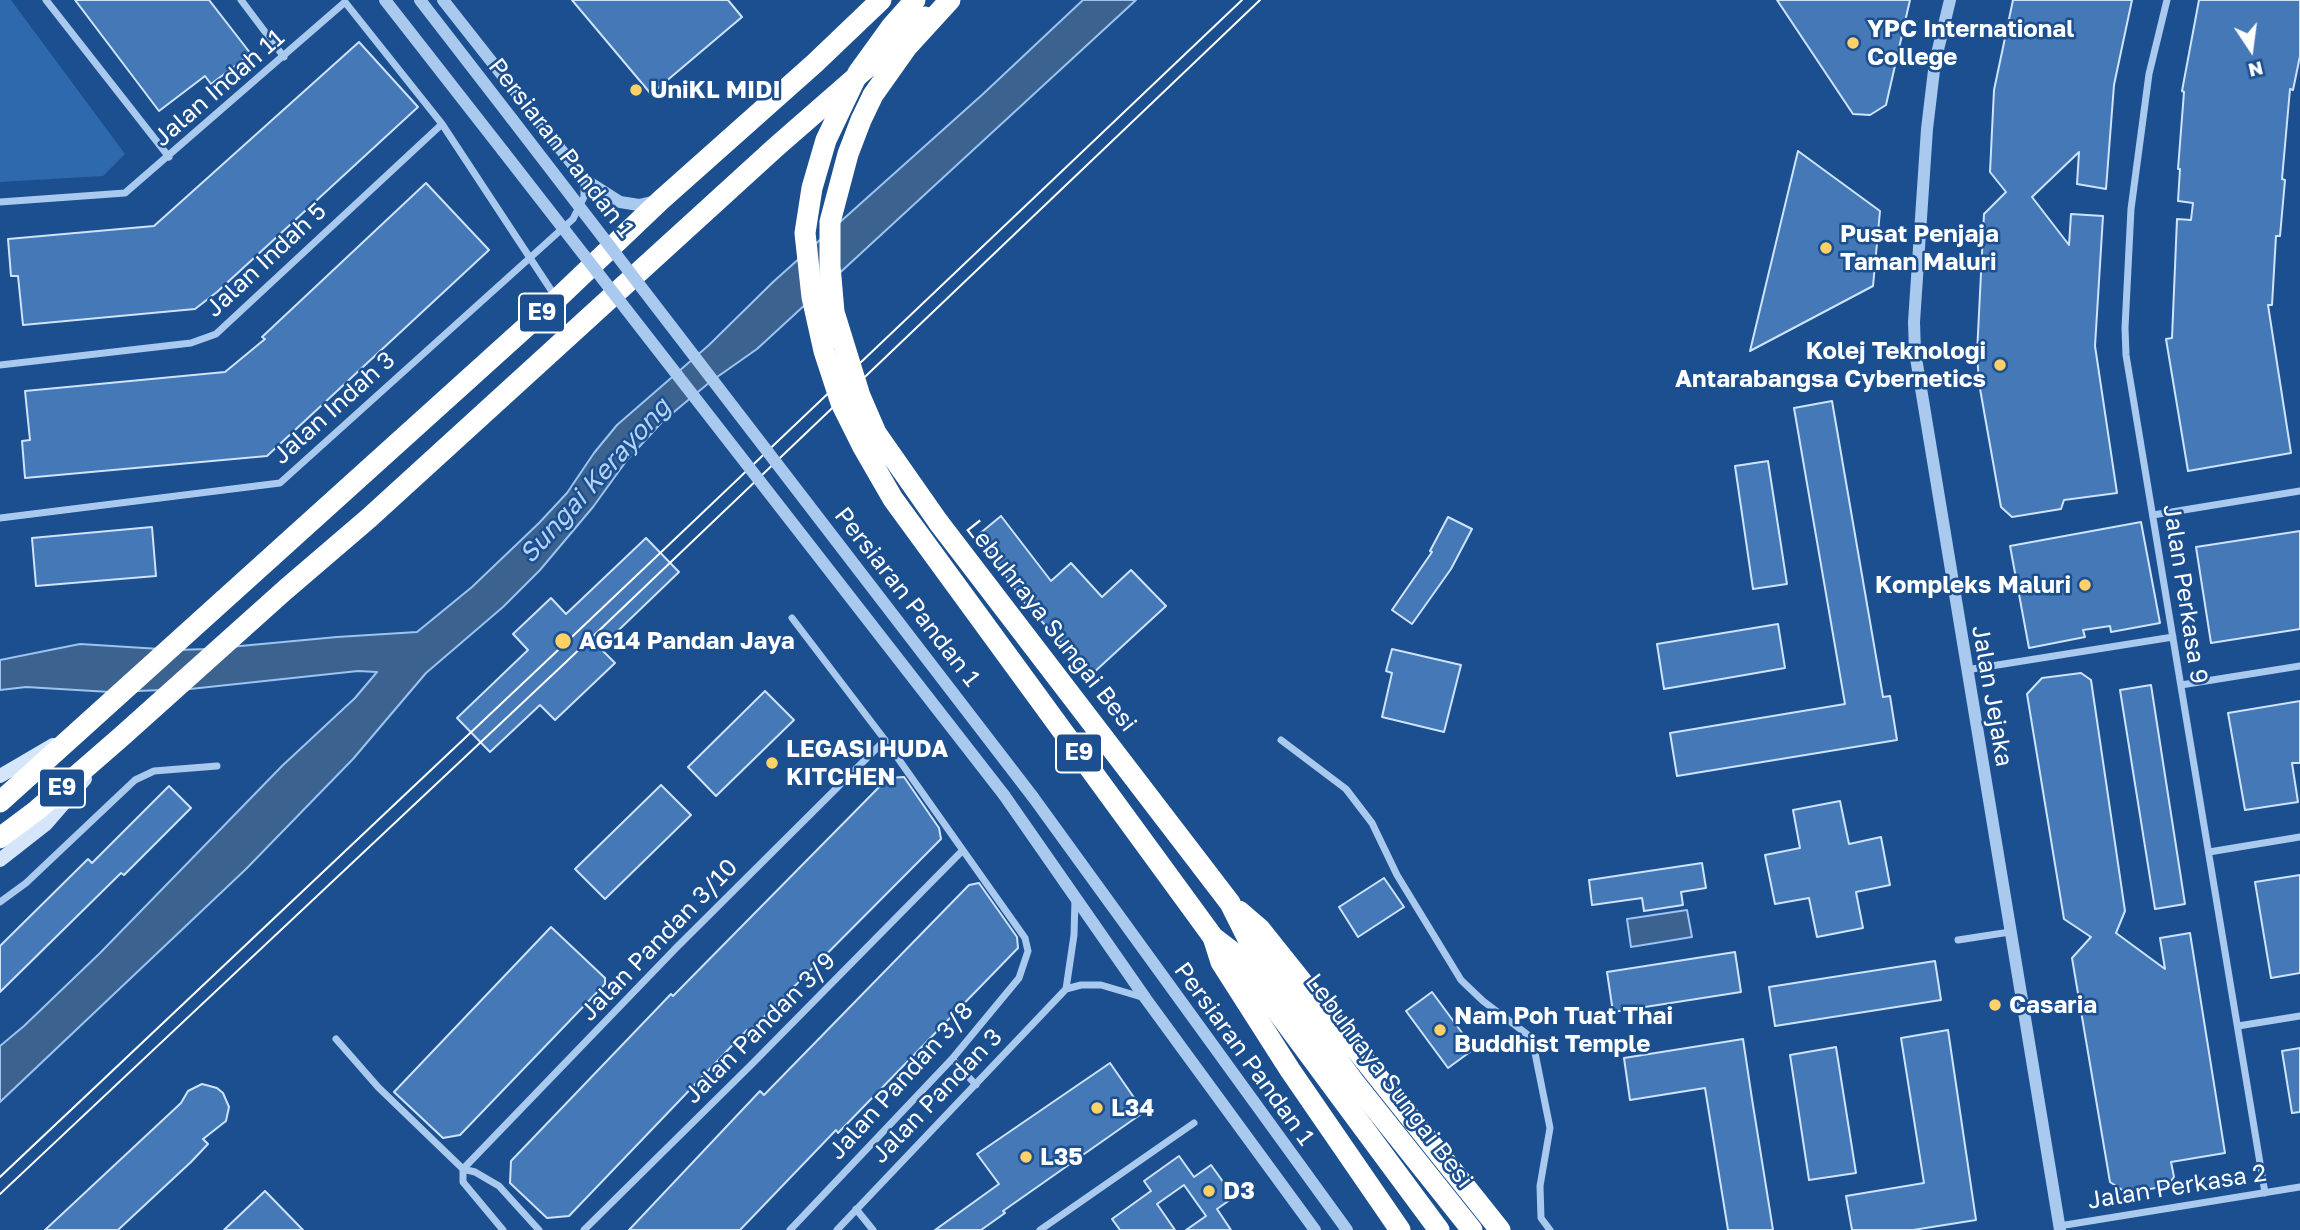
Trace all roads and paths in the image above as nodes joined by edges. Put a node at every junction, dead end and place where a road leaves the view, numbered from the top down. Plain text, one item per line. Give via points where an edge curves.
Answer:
1 (46, 0) edge
2 (241, 0) edge
3 (385, 0) edge
4 (420, 0) edge
5 (443, 0) edge
6 (881, 0) edge
7 (915, 0) edge
8 (943, 0) edge
9 (950, 0) edge
10 (1950, 0) edge
11 (2167, 0) edge
12 (284, 57) junction
13 (442, 124) junction
14 (169, 157) junction
15 (584, 179) junction
16 (661, 201) junction
17 (0, 202) edge
18 (530, 257) junction
19 (557, 299) junction
20 (0, 365) edge
21 (2300, 491) edge
22 (2153, 515) junction
23 (0, 518) edge
24 (792, 618) dead end
25 (2173, 637) junction
26 (2300, 666) edge
27 (1966, 670) junction
28 (2181, 685) junction
29 (80, 729) junction
30 (124, 734) junction
31 (886, 740) junction
32 (1281, 740) dead end
33 (217, 766) dead end
34 (0, 776) edge
35 (0, 802) edge
36 (2300, 837) edge
37 (0, 838) edge
38 (962, 851) junction
39 (2209, 852) junction
40 (0, 860) edge
41 (1075, 898) junction
42 (0, 902) edge
43 (1230, 903) junction
44 (2010, 932) junction
45 (1213, 937) junction
46 (1958, 940) dead end
47 (1066, 989) junction
48 (1146, 999) junction
49 (2300, 1016) edge
50 (2238, 1026) junction
51 (336, 1039) dead end
52 (952, 1059) junction
53 (976, 1085) junction
54 (1194, 1123) dead end
55 (463, 1169) junction
56 (2300, 1187) edge
57 (2265, 1193) junction
58 (856, 1209) junction
59 (2060, 1228) edge
60 (503, 1230) edge
61 (539, 1230) edge
62 (584, 1230) edge
63 (790, 1230) edge
64 (836, 1230) edge
65 (873, 1230) edge
66 (1040, 1230) edge
67 (1315, 1230) edge
68 (1347, 1230) edge
69 (1399, 1230) edge
70 (1439, 1230) edge
71 (1472, 1230) edge
72 (1500, 1230) edge
73 (1550, 1230) edge

1 - 14 street
2 - 12 street
3 - 41 street, Persiaran Pandan 1, bridge via 1004,795
4 - 68 street, Persiaran Pandan 1, bridge via 1033,797
5 - 15 street
6 - 16 highway, E9
7 - 45 highway, Lebuhraya Sungai Besi / E9, bridge via 858,73 826,140 812,188 806,233 812,297 824,351 841,403 893,499
8 - 30 highway, E9
9 - 43 highway, Lebuhraya Sungai Besi / E9, bridge via 907,47 860,120 830,222 834,312 876,433 900,469
10 - 27 street, Jalan Jejaka via 1935,62 1927,129 1914,332
11 - 22 street, Jalan Perkasa 9 via 2145,101 2124,328
12 - 13 street, Jalan Indah 11 via 345,2
12 - 14 street, Jalan Indah 11
13 - 18 street, Jalan Indah 11
13 - 20 street, Jalan Indah 5 via 216,334 191,343
14 - 17 street, Jalan Indah 11 via 125,193
15 - 16 street via 620,202
15 - 18 street, Jalan Indah 3 via 579,209
16 - 19 highway, E9
18 - 19 street, Jalan Indah 11
18 - 23 street, Jalan Indah 3 via 280,483
19 - 29 highway, E9
21 - 22 street
22 - 25 street, Jalan Perkasa 9
24 - 31 street
25 - 27 street
25 - 28 street, Jalan Perkasa 9
26 - 28 street
27 - 44 street, Jalan Jejaka
28 - 39 street, Jalan Perkasa 9
29 - 34 main road
29 - 35 highway, E9
30 - 37 highway, E9
30 - 40 main road via 46,824
31 - 38 street
31 - 55 street, Jalan Pandan 3/10
32 - 73 street via 1346,789 1372,823 1461,980 1532,1038 1550,1128 1540,1186 1541,1219
33 - 42 street via 154,771 135,780
36 - 39 street
38 - 52 street, Jalan Pandan 3/8 via 1025,938 1028,950 1019,978
38 - 62 street, Jalan Pandan 3/9
39 - 50 street, Jalan Perkasa 9
41 - 47 street
41 - 48 street, Persiaran Pandan 1
43 - 71 highway, Lebuhraya Sungai Besi / E9 via 1248,939
43 - 72 highway via 1261,929
44 - 46 street
44 - 59 street, Jalan Jejaka
45 - 69 highway via 1221,962
45 - 70 highway, Lebuhraya Sungai Besi / E9, bridge via 1234,953
47 - 48 street via 1101,985
47 - 53 street, Jalan Pandan 3
48 - 67 street, Persiaran Pandan 1
49 - 50 street
50 - 57 street, Jalan Perkasa 9
51 - 55 street
52 - 53 street
52 - 63 street, Jalan Pandan 3/8
53 - 58 street, Jalan Pandan 3
54 - 66 street
55 - 60 street via 463,1182
55 - 61 street via 499,1186
56 - 57 street, Jalan Perkasa 2
57 - 59 street, Jalan Perkasa 2
58 - 64 street, Jalan Pandan 3
58 - 65 street

